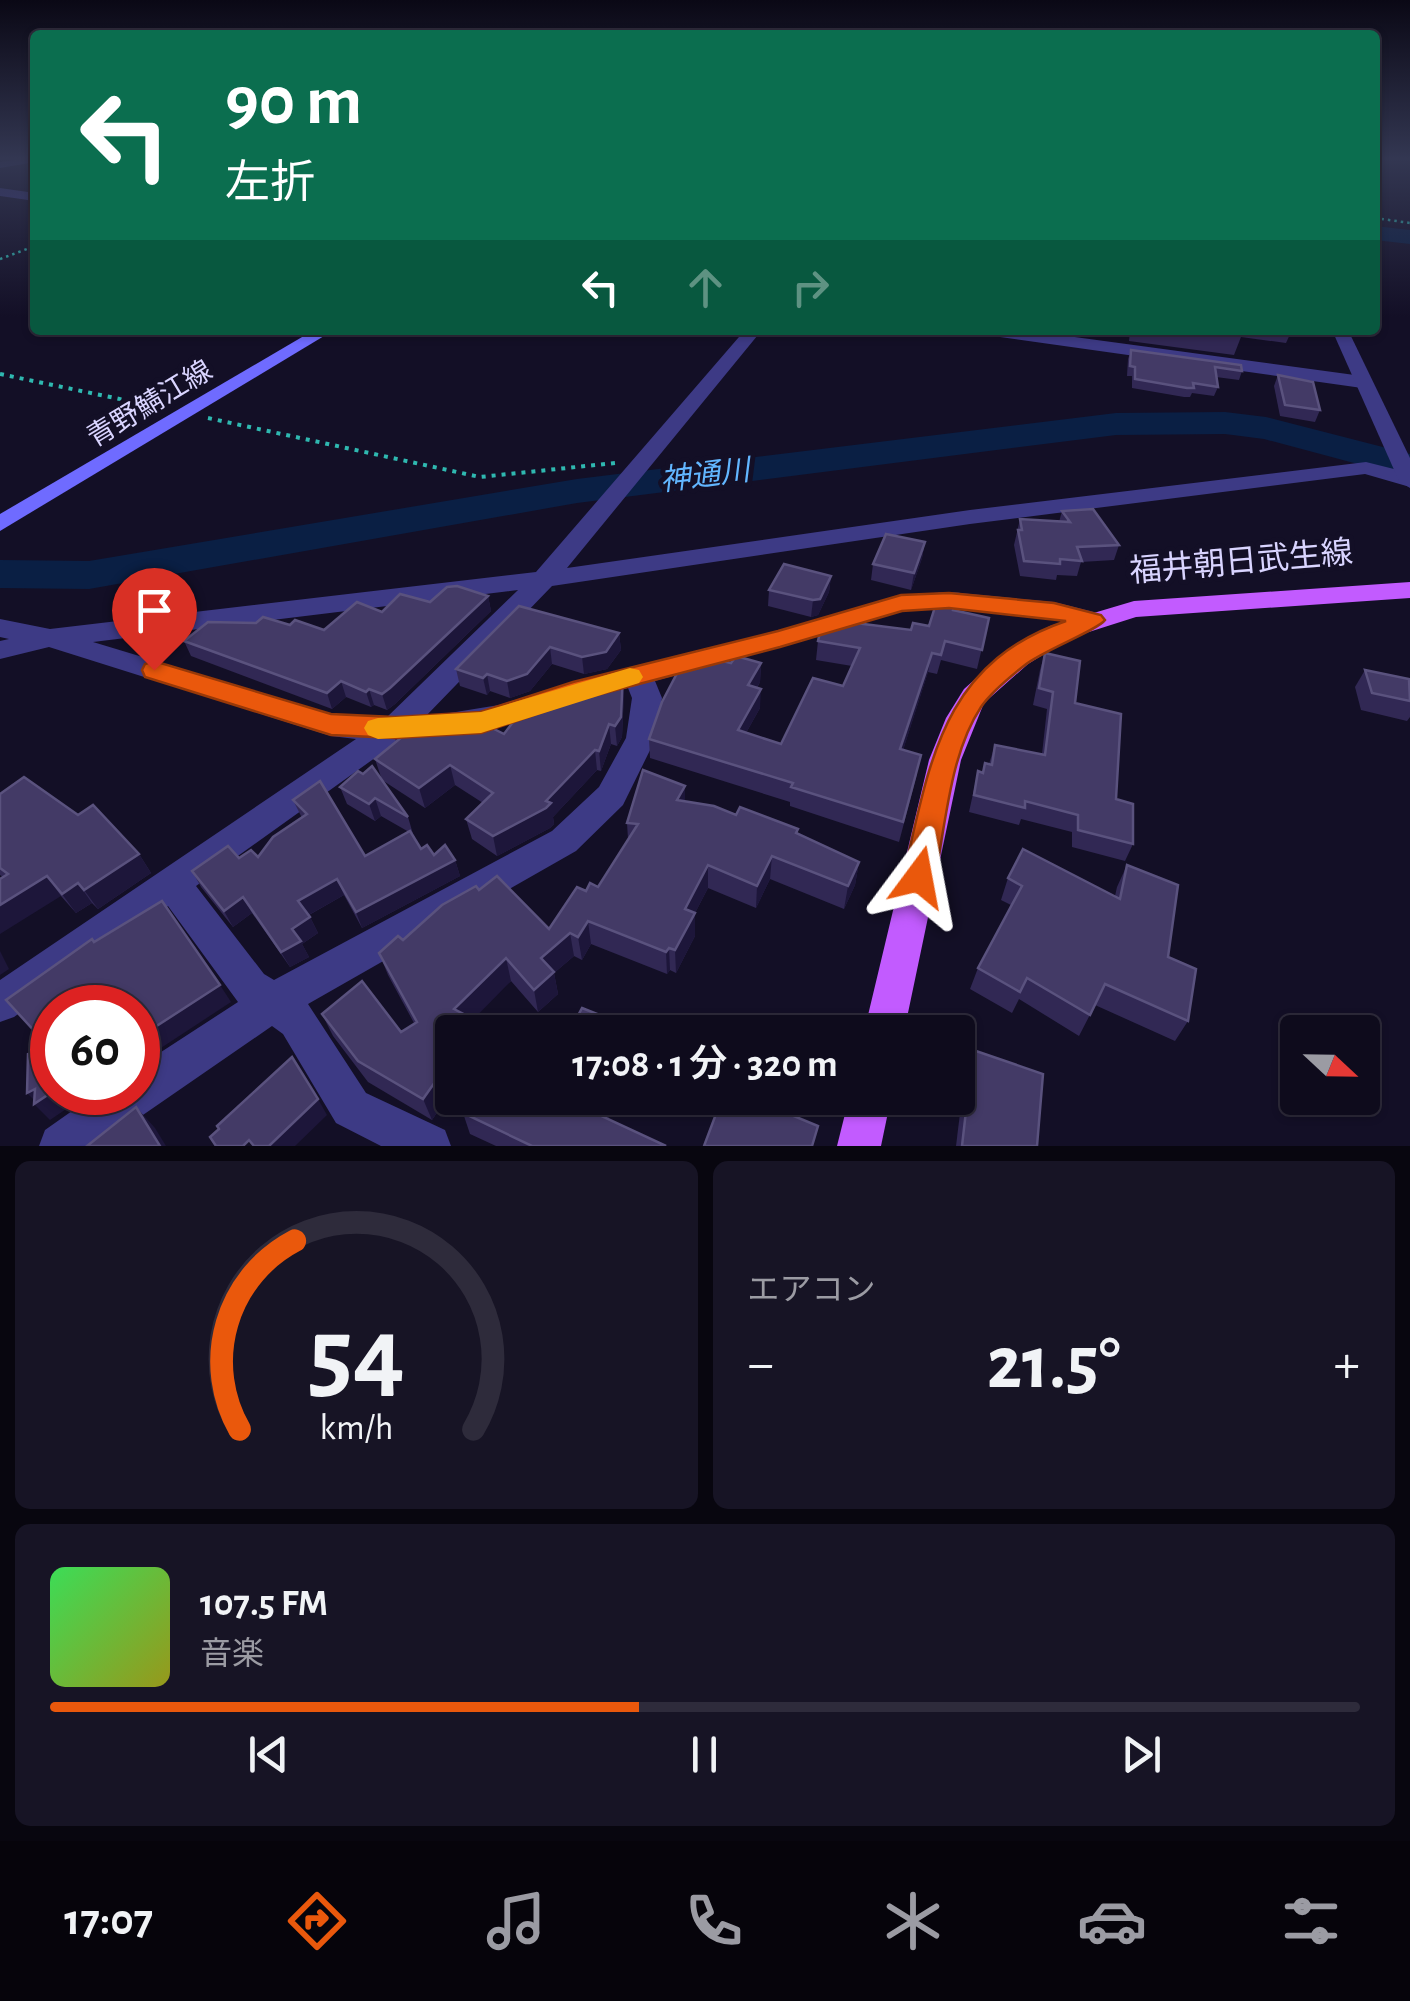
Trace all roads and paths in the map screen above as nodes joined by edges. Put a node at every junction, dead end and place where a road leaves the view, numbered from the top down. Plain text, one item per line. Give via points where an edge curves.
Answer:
1 (1380, 219) edge
2 (1410, 223) edge
3 (30, 248) edge
4 (0, 259) edge
5 (318, 335) edge
6 (750, 335) edge
7 (1022, 335) edge
8 (1342, 335) edge
9 (0, 374) edge
10 (1362, 382) junction
11 (186, 413) junction
12 (644, 464) junction
13 (1410, 480) edge
14 (0, 524) edge
15 (544, 579) junction
16 (1410, 590) edge
17 (1093, 620) junction
18 (0, 628) edge
19 (49, 638) junction
20 (0, 650) edge
21 (638, 675) junction
22 (395, 728) junction
23 (173, 884) junction
24 (273, 1002) junction
25 (0, 1004) edge
26 (888, 1015) edge
27 (160, 1077) edge
28 (105, 1115) edge
29 (866, 1115) edge
30 (61, 1146) edge
31 (430, 1146) edge
32 (859, 1146) edge

1 - 2 path
3 - 4 path
5 - 11 main road, 青野鯖江線
6 - 12 street
7 - 10 street
8 - 10 street
9 - 11 path
10 - 13 street
11 - 12 path via 480,477
11 - 14 main road, 青野鯖江線
12 - 15 street
13 - 15 street via 1366,468
15 - 19 street
15 - 22 street
16 - 17 main road, 福井朝日武生線 via 1134,609
17 - 21 street via 949,600 901,603
17 - 26 main road, 福井朝日武生線 via 1018,657 974,696 960,718
18 - 19 street
19 - 20 street
19 - 22 street via 331,724
21 - 22 street via 481,722
21 - 24 street via 647,698 641,738 611,796 564,841
22 - 23 street
23 - 24 street via 250,987
23 - 25 street
24 - 27 street
24 - 31 street via 297,1020 351,1108
28 - 30 street
29 - 32 main road

